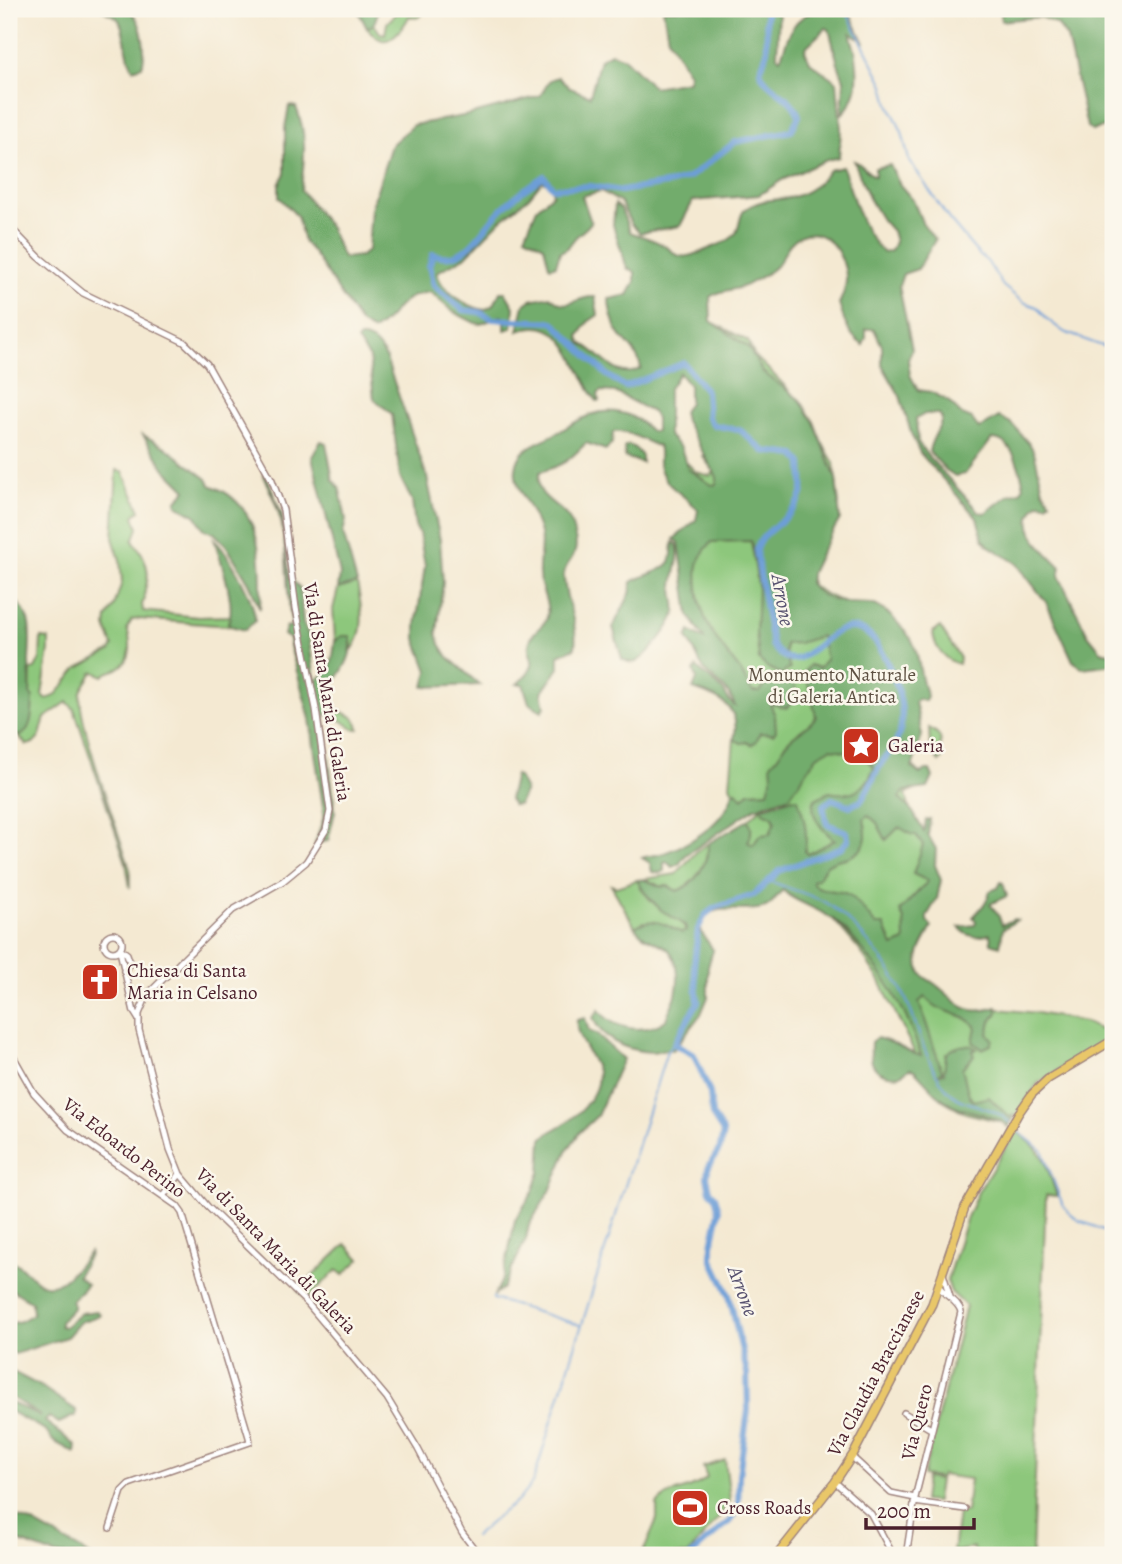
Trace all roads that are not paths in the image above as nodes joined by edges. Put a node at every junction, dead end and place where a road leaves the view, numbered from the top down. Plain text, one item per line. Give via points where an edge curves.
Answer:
1 (9, 226) edge
2 (121, 951) dead end
3 (139, 1020) junction
4 (1113, 1040) edge
5 (9, 1049) edge
6 (180, 1174) junction
7 (164, 1195) junction
8 (943, 1274) junction
9 (939, 1286) junction
10 (935, 1297) junction
11 (952, 1300) junction
12 (904, 1413) dead end
13 (932, 1429) junction
14 (852, 1457) junction
15 (835, 1482) junction
16 (914, 1500) junction
17 (965, 1509) dead end
18 (110, 1528) dead end
19 (909, 1553) edge
20 (479, 1555) edge
21 (777, 1555) edge
22 (895, 1555) edge

1 - 3 street, Via di Santa Maria di Galeria via 83,293 184,342 207,364 272,480 283,510 298,624 316,709 330,811 313,855 296,872 233,910 161,978 147,995
2 - 3 street
3 - 6 street, Via di Santa Maria di Galeria
4 - 8 main road, Via Claudia Braccianese via 1051,1077 1023,1105 962,1215
5 - 7 street, Via Edoardo Perino via 34,1093 68,1130
6 - 7 street
6 - 20 street, Via di Santa Maria di Galeria via 308,1304 387,1398 458,1528
7 - 18 street, Via Edoardo Perino via 182,1213 250,1442 129,1484 122,1491
8 - 9 main road, Via Claudia Braccianese
8 - 11 street, Via Quero
9 - 10 main road, Via Claudia Braccianese
9 - 11 street
10 - 11 street
10 - 14 main road, Via Claudia Braccianese
11 - 13 street, Via Quero via 961,1312
12 - 13 street
13 - 16 street, Via Quero
14 - 15 main road, Via Claudia Braccianese
14 - 16 street via 891,1493
15 - 21 main road, Via Claudia Braccianese
15 - 22 street via 870,1513
16 - 17 street
16 - 19 street, Via Quero
19 - 22 street

